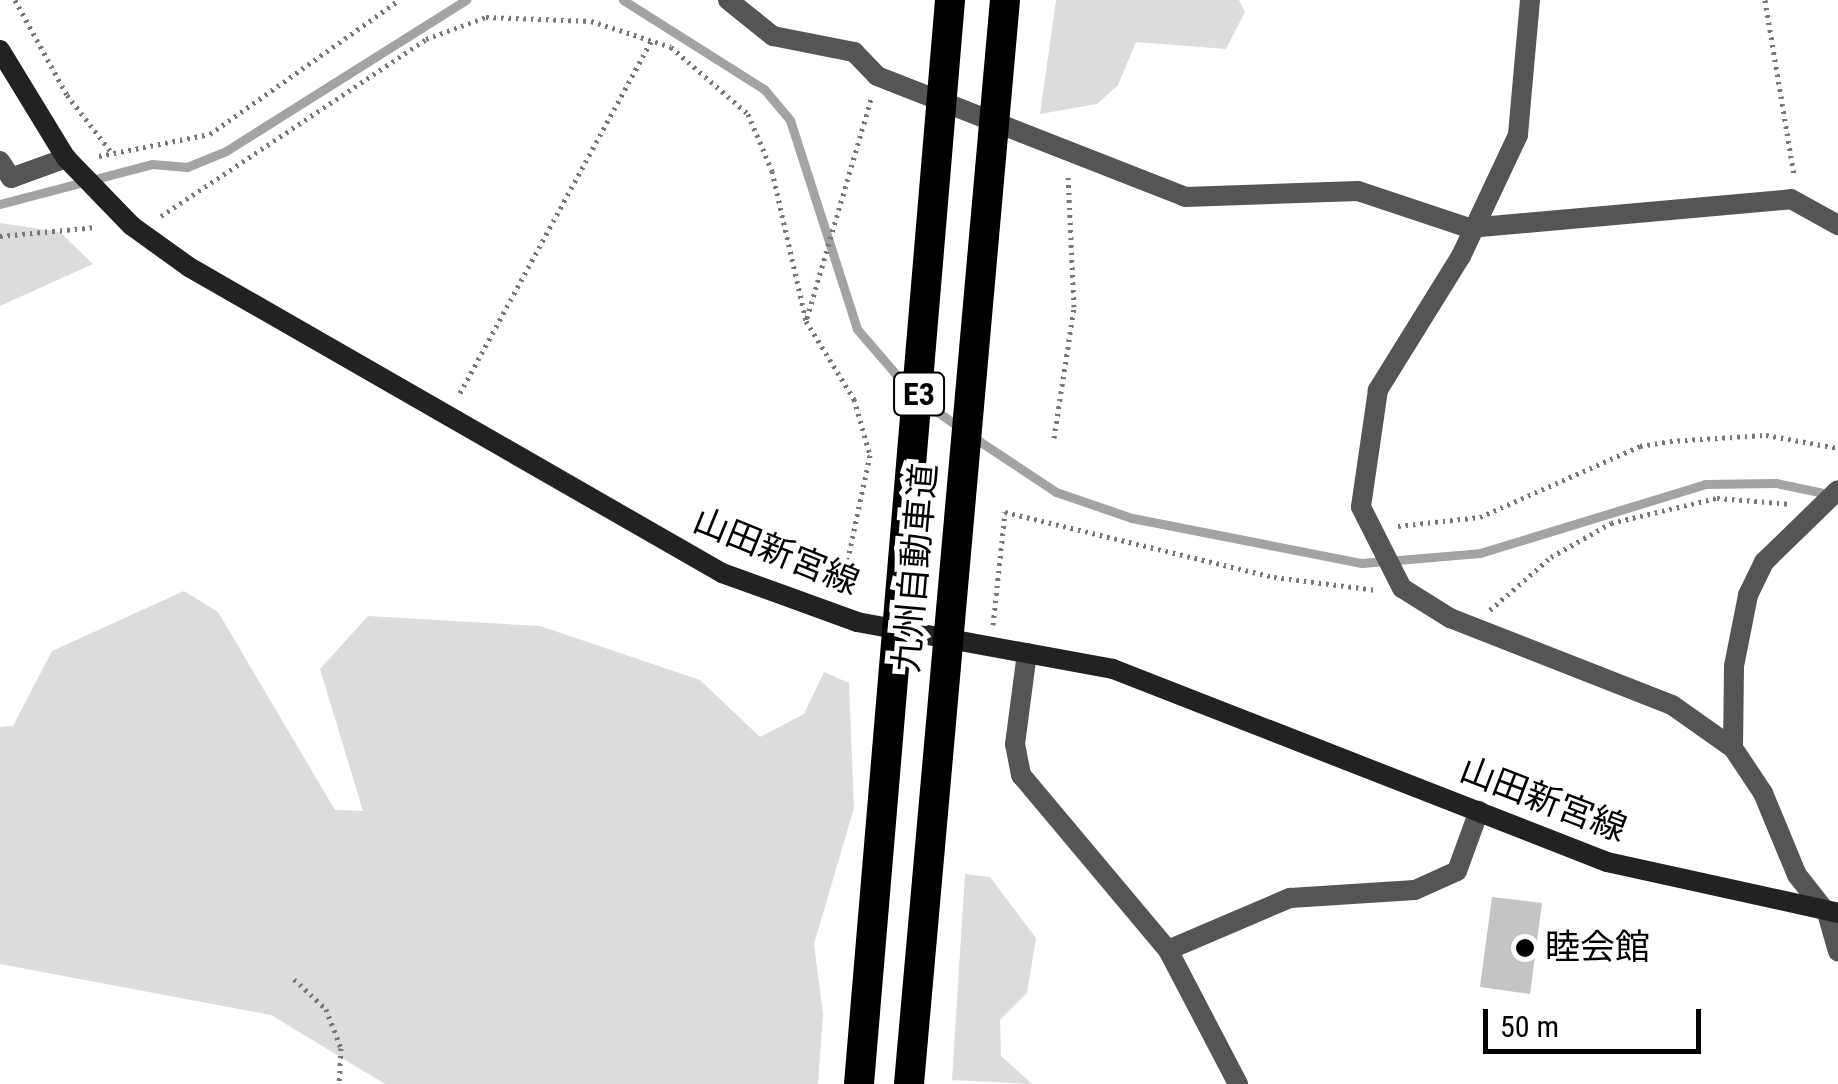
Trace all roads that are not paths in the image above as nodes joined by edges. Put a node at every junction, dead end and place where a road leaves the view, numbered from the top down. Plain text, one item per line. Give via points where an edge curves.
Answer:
1 (728, 0) edge
2 (950, 0) edge
3 (1006, 0) edge
4 (1530, 0) edge
5 (0, 50) edge
6 (66, 158) junction
7 (0, 162) edge
8 (1838, 225) edge
9 (1468, 228) junction
10 (1838, 490) edge
11 (1027, 654) junction
12 (1733, 748) junction
13 (1479, 811) junction
14 (1832, 913) edge
15 (1168, 950) junction
16 (1838, 951) edge
17 (858, 1084) edge
18 (909, 1084) edge
19 (1238, 1084) edge

1 - 9 street via 773,36 854,52 877,76 1185,198 1358,191
2 - 17 highway, 九州自動車道 / E3
3 - 18 highway, 九州自動車道 / E3
4 - 9 street via 1518,136
5 - 6 main road, 山田新宮線
6 - 7 street via 10,178
6 - 11 main road, 山田新宮線 via 132,226 447,418 722,573 836,614
8 - 9 street via 1791,199
9 - 12 street via 1461,256 1378,390 1361,507 1372,532 1399,583 1472,626 1672,705
10 - 12 street via 1764,562 1748,595 1734,666
11 - 13 main road, 山田新宮線 via 1114,669
11 - 15 street via 1015,744 1021,775
12 - 14 street via 1763,793 1797,875
13 - 14 main road, 山田新宮線 via 1606,862
13 - 15 street via 1457,871 1414,890 1290,898
14 - 16 street
15 - 19 street

